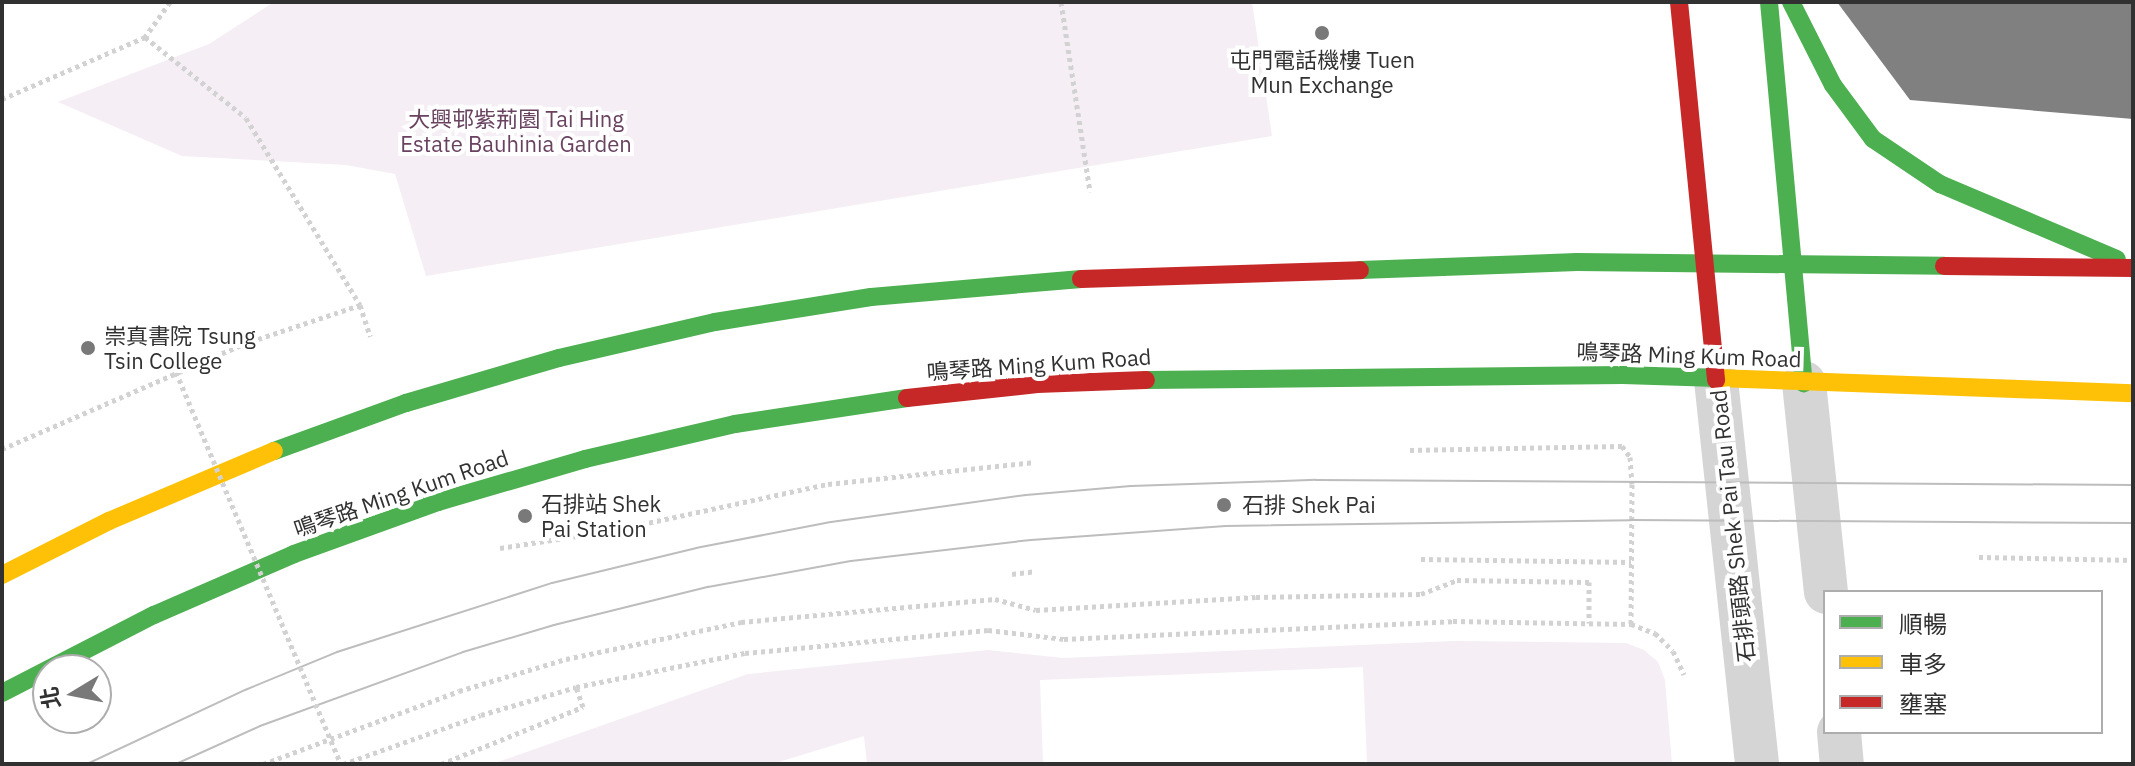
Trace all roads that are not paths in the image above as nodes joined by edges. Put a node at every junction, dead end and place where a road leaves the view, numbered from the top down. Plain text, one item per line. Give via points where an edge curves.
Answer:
1 (1679, 2) edge
2 (1769, 2) edge
3 (1791, 2) edge
4 (1703, 264) junction
5 (1792, 265) junction
6 (2133, 267) edge
7 (1716, 380) junction
8 (1804, 383) junction
9 (2133, 393) edge
10 (2, 575) edge
11 (1826, 590) edge
12 (2, 693) edge
13 (1839, 734) edge
14 (1757, 764) edge
15 (1842, 764) edge

1 - 4 main road, 石排頭路 Shek Pai Tau Road
2 - 5 main road
3 - 6 main road via 1833,85 1873,139 1940,184
4 - 5 main road
4 - 7 main road, 石排頭路 Shek Pai Tau Road
4 - 10 main road via 1577,262 1030,281 871,297 715,322 559,358 406,403 256,457
5 - 6 main road
5 - 8 main road
7 - 8 main road, 鳴琴路 Ming Kum Road
7 - 12 main road, 鳴琴路 Ming Kum Road via 1623,375 1037,384 885,400 735,424 570,463 337,538 154,615
7 - 14 street, 石排頭路 Shek Pai Tau Road
8 - 9 main road, 鳴琴路 Ming Kum Road
8 - 11 street
13 - 15 street

